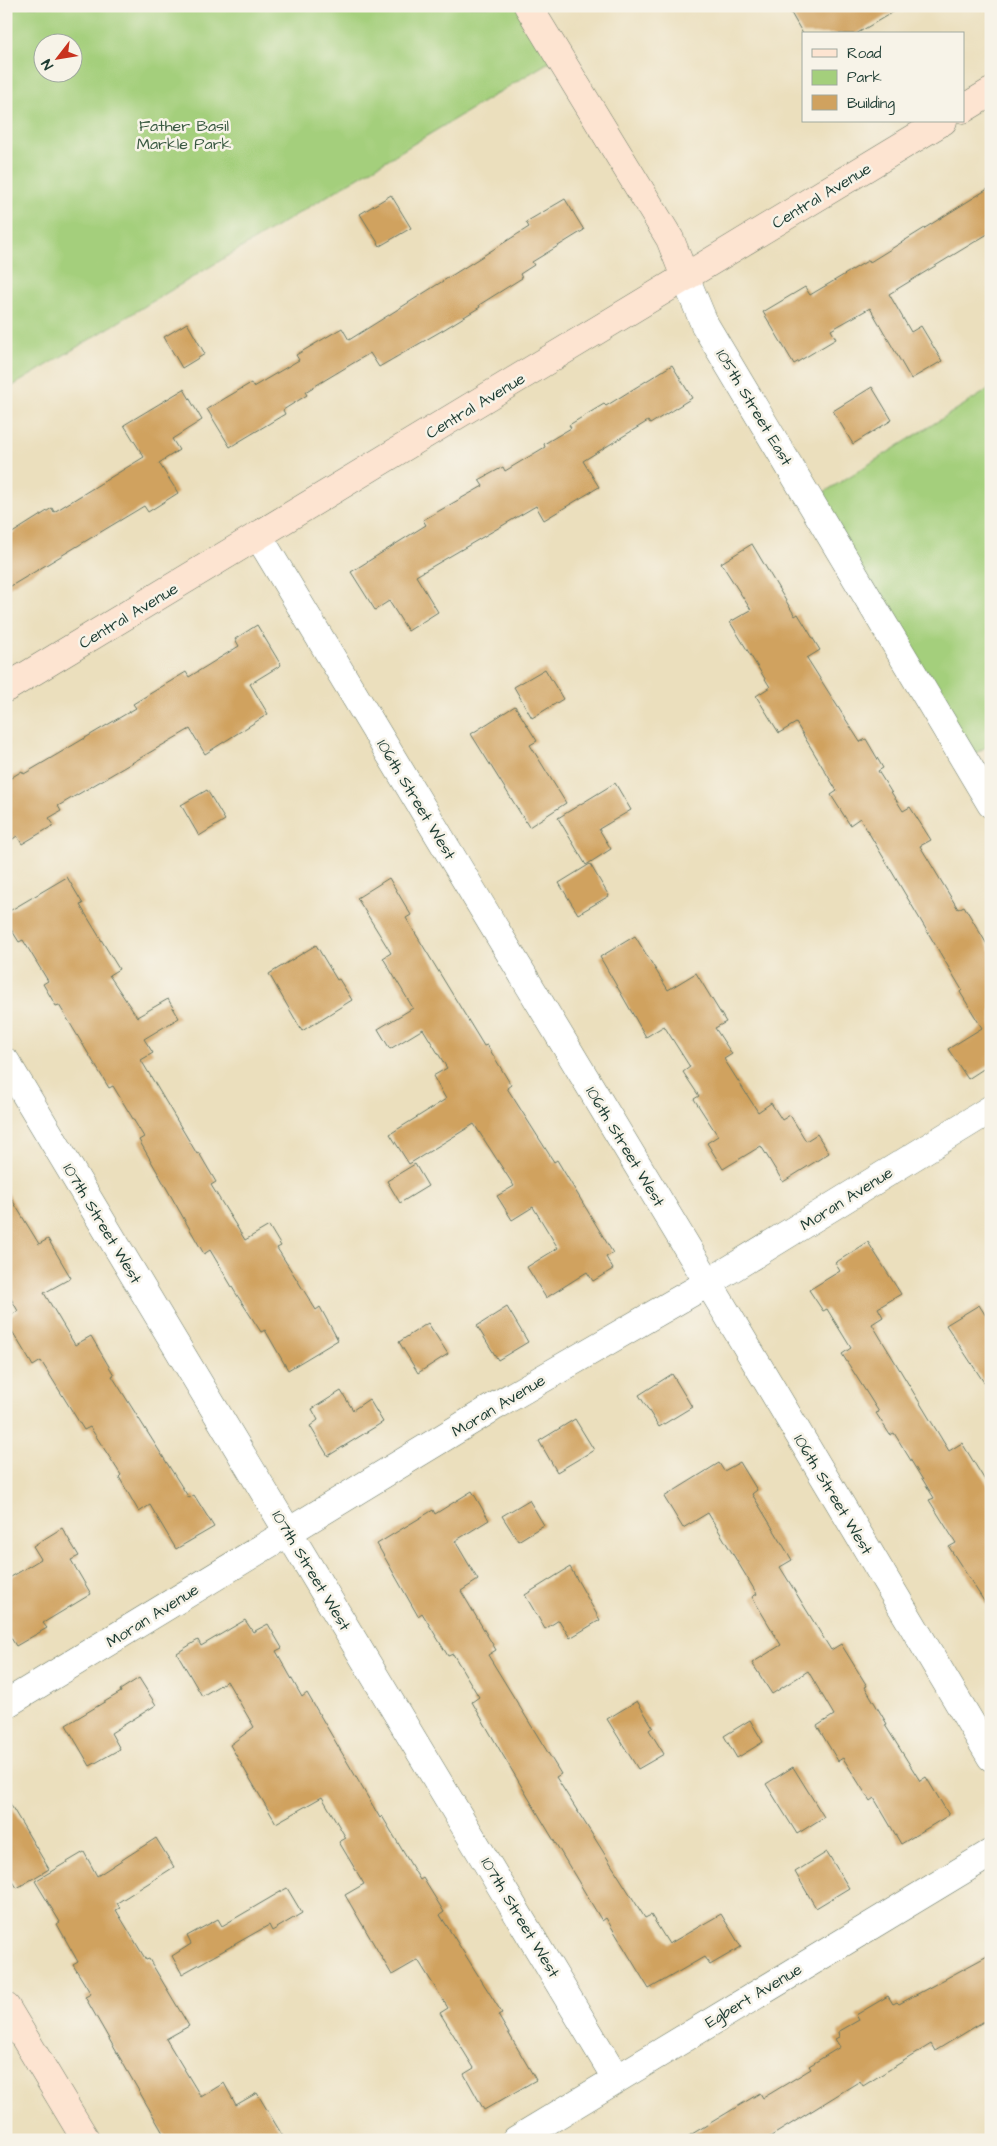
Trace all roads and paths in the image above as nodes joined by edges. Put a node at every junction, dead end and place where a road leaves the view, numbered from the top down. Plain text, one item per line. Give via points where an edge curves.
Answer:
1 (528, 6) edge
2 (991, 92) edge
3 (964, 108) edge
4 (941, 122) edge
5 (685, 277) junction
6 (259, 537) junction
7 (6, 688) edge
8 (991, 804) edge
9 (6, 1062) edge
10 (991, 1108) edge
11 (708, 1283) junction
12 (289, 1531) junction
13 (6, 1704) edge
14 (991, 1757) edge
15 (991, 1853) edge
16 (6, 2007) edge
17 (616, 2078) junction
18 (86, 2140) edge
19 (516, 2140) edge

1 - 5 main road, 105th Street East via 670,239
2 - 3 main road
4 - 5 main road, Central Avenue
5 - 6 main road, Central Avenue
5 - 8 street, 105th Street East via 705,324
6 - 7 main road, Central Avenue
6 - 11 street, 106th Street West
9 - 12 street, 107th Street West
10 - 11 street, Moran Avenue
11 - 12 street, Moran Avenue
11 - 14 street, 106th Street West
12 - 13 street, Moran Avenue
12 - 17 street, 107th Street West
15 - 17 street, Egbert Avenue
16 - 18 main road
17 - 19 street, Egbert Avenue

